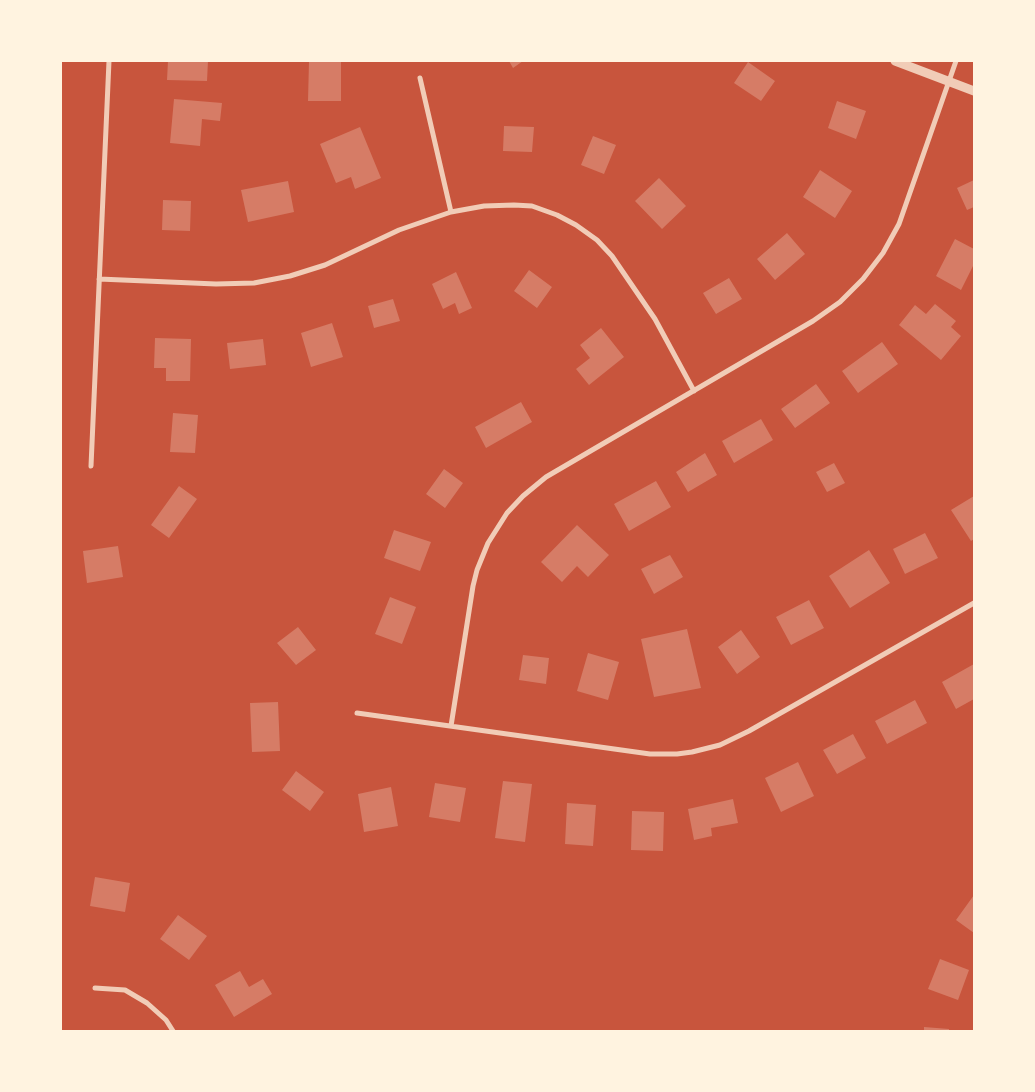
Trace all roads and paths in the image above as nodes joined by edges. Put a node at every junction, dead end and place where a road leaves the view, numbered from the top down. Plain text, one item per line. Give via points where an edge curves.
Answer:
1 (109, 61) edge
2 (895, 61) edge
3 (956, 61) edge
4 (420, 78) dead end
5 (949, 82) junction
6 (974, 90) edge
7 (452, 212) junction
8 (99, 279) junction
9 (694, 391) junction
10 (91, 466) dead end
11 (974, 603) edge
12 (357, 713) dead end
13 (451, 726) junction
14 (95, 988) dead end
15 (174, 1031) edge

1 - 8 street
2 - 5 street
3 - 5 street
4 - 7 street
5 - 6 street
5 - 9 street via 899,224 863,279 840,302 813,321
7 - 8 street via 420,222 325,265 254,283
7 - 9 street via 514,204 532,206 576,224 612,256 655,319
8 - 10 street
9 - 13 street via 546,477 507,513 488,543 477,570
11 - 13 street via 749,730 720,745 692,752 650,754
12 - 13 street
14 - 15 street via 125,990 147,1003

